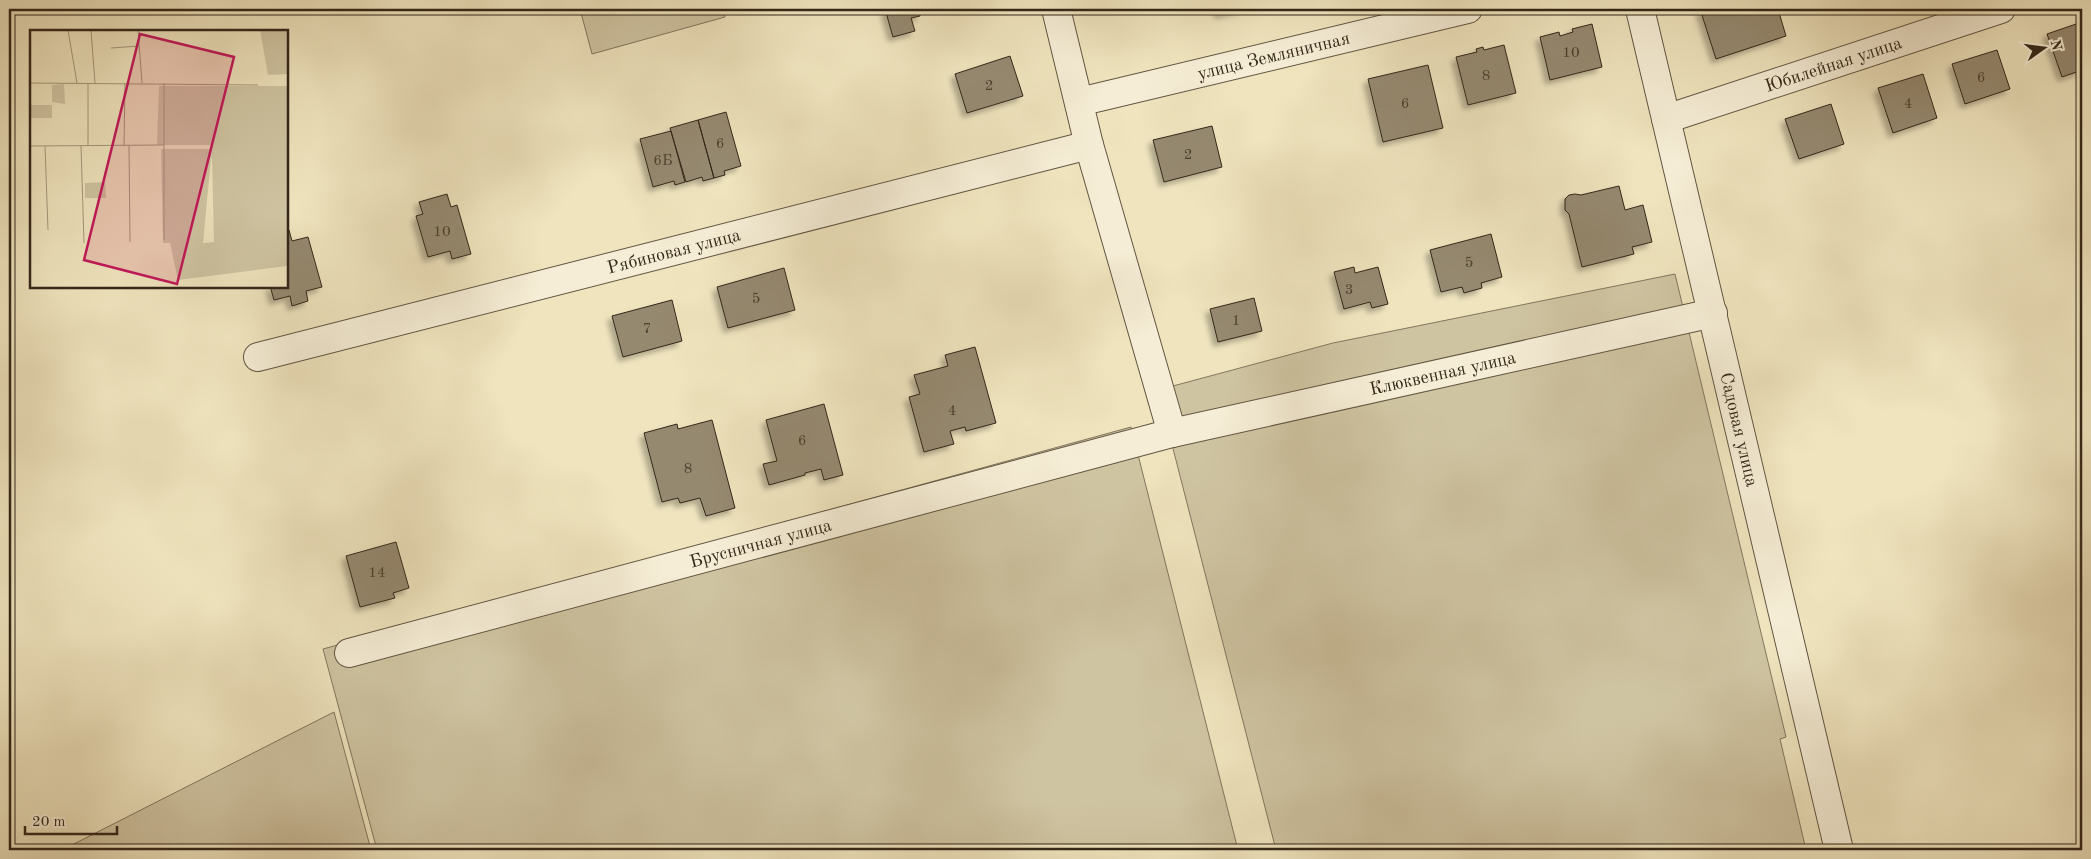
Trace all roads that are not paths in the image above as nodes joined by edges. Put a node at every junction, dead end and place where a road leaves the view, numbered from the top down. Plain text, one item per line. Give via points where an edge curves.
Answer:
1 (1056, 9) edge
2 (1468, 9) edge
3 (1640, 9) edge
4 (1988, 11) edge
5 (1079, 102) junction
6 (1666, 119) junction
7 (1089, 145) junction
8 (1713, 313) junction
9 (258, 357) dead end
10 (1172, 433) junction
11 (349, 652) dead end
12 (1840, 850) edge

1 - 5 street
2 - 5 street, улица Земляничная
3 - 6 street, Садовая улица
4 - 6 street, Юбилейная улица
5 - 7 street
6 - 8 street, Садовая улица
7 - 9 street, Рябиновая улица
7 - 10 street
8 - 10 street, Клюквенная улица
8 - 12 street, Садовая улица
10 - 11 street, Брусничная улица

